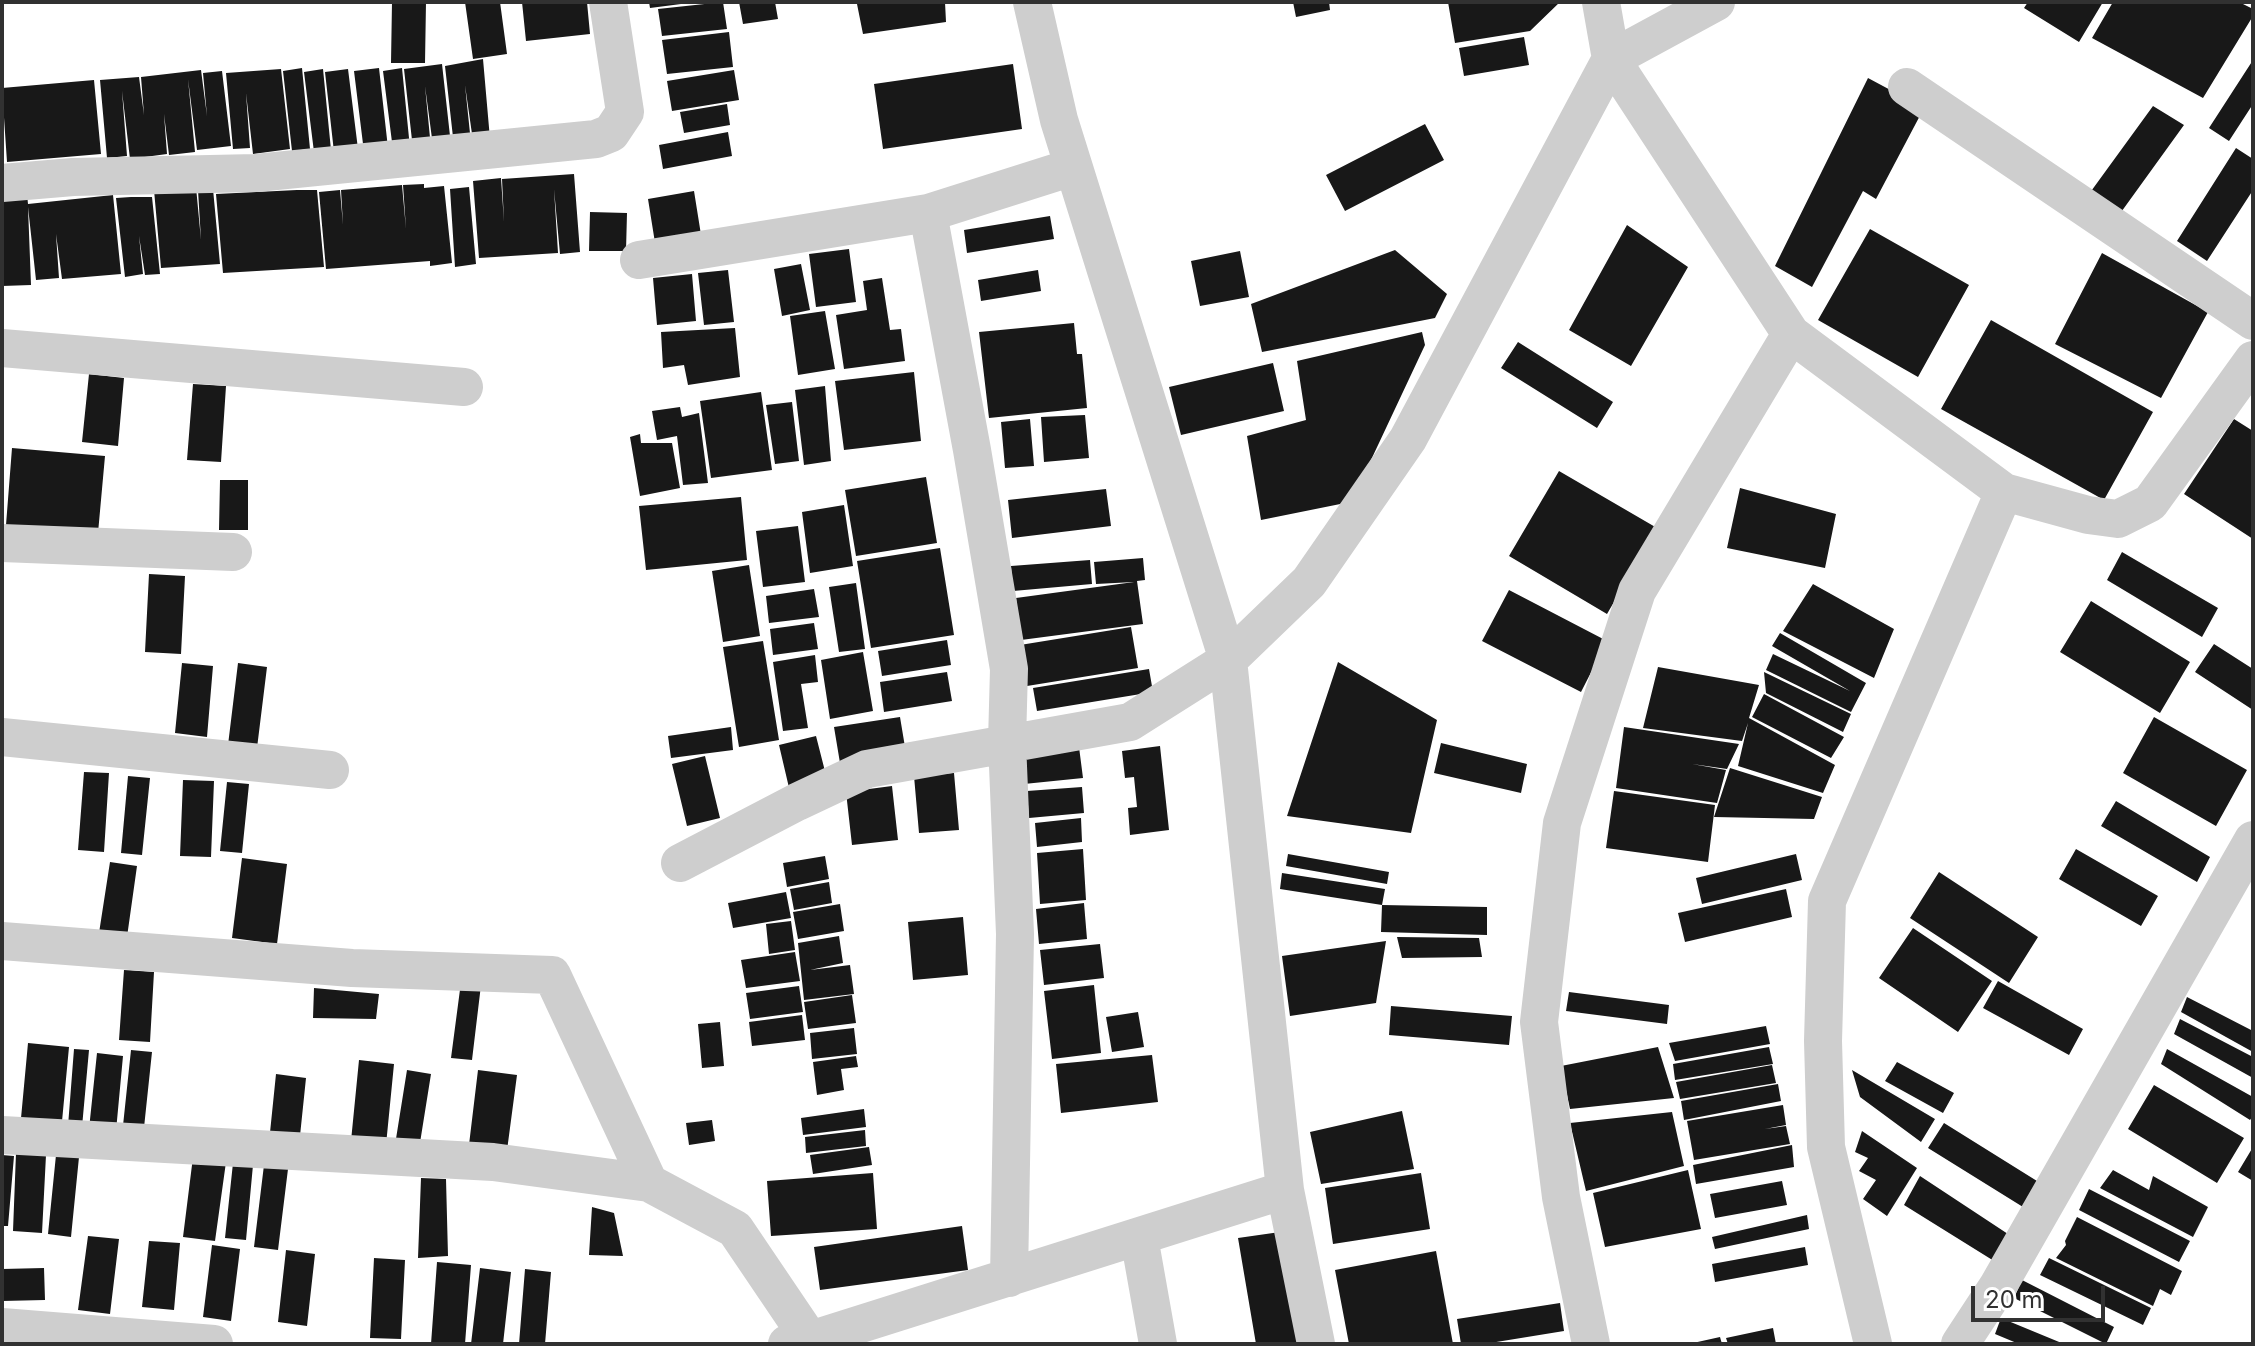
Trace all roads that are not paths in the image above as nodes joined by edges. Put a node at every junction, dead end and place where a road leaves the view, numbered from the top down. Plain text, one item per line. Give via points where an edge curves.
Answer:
1 (608, 2) edge
2 (1032, 2) edge
3 (1601, 2) edge
4 (1716, 2) edge
5 (1611, 59) junction
6 (1907, 87) dead end
7 (1073, 167) junction
8 (2, 183) edge
9 (928, 213) junction
10 (639, 260) dead end
11 (2253, 321) edge
12 (1791, 334) junction
13 (2, 348) edge
14 (2253, 360) edge
15 (464, 387) dead end
16 (2004, 492) junction
17 (2, 543) edge
18 (233, 552) dead end
19 (1228, 660) junction
20 (2, 737) edge
21 (1007, 742) junction
22 (330, 770) dead end
23 (2253, 840) edge
24 (680, 863) dead end
25 (2, 941) edge
26 (2, 1135) edge
27 (649, 1183) junction
28 (1285, 1190) junction
29 (1139, 1237) junction
30 (1009, 1278) junction
31 (2, 1327) edge
32 (803, 1343) edge
33 (214, 1344) edge
34 (1158, 1344) edge
35 (1316, 1344) edge
36 (1591, 1344) edge
37 (1873, 1344) edge
38 (1960, 1344) edge

1 - 8 street via 625,112 611,133 596,139 256,173
2 - 7 street
3 - 5 street
4 - 5 street
5 - 12 street
5 - 19 street via 1408,439 1309,582
6 - 11 street
7 - 9 street
7 - 19 street
9 - 10 street
9 - 21 street via 1009,669
12 - 16 street
12 - 36 street via 1637,591 1562,823 1539,1022 1561,1197
13 - 15 street
14 - 16 street via 2150,503 2118,519
16 - 37 street via 1827,901 1826,1147
17 - 18 street
19 - 21 street via 1130,722
19 - 28 street
20 - 22 street
21 - 24 street via 867,769
21 - 30 street via 1015,934
23 - 38 street
25 - 27 street via 352,968 552,975
26 - 27 street via 493,1162
27 - 32 street via 735,1229
28 - 29 street
28 - 35 street
29 - 30 street
29 - 34 street
30 - 32 street
31 - 33 street

